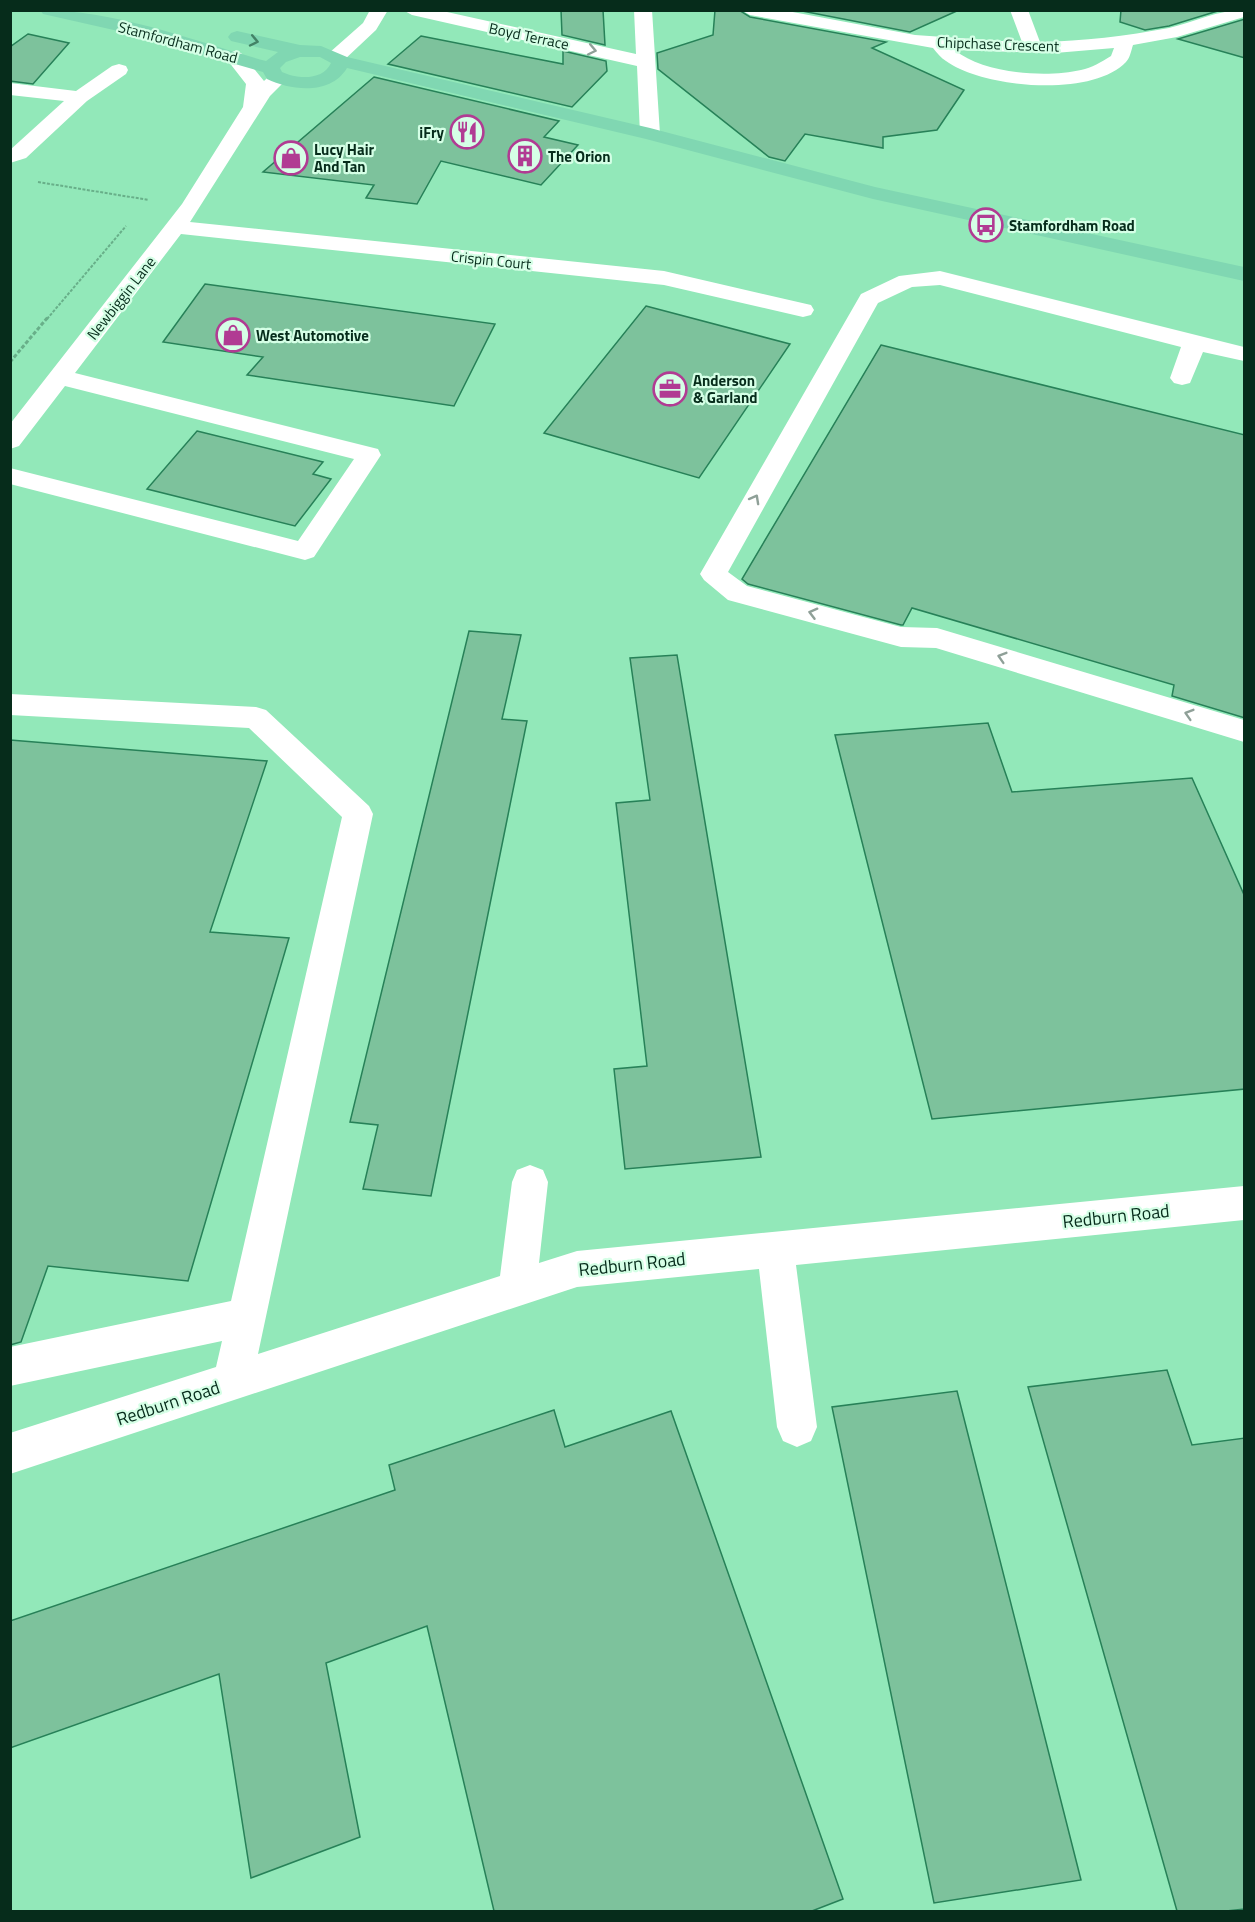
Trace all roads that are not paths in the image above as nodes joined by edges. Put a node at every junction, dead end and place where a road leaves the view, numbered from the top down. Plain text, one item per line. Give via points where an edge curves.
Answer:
1 (49, 10) edge
2 (115, 10) edge
3 (412, 10) edge
4 (508, 10) edge
5 (644, 10) edge
6 (750, 10) edge
7 (1019, 10) edge
8 (1245, 11) edge
9 (374, 18) edge
10 (195, 28) dead end
11 (505, 31) junction
12 (219, 33) dead end
13 (1125, 41) junction
14 (938, 43) junction
15 (1033, 47) junction
16 (300, 51) junction
17 (234, 57) junction
18 (334, 57) junction
19 (645, 62) junction
20 (119, 70) dead end
21 (274, 73) junction
22 (14, 81) edge
23 (314, 81) junction
24 (80, 97) junction
25 (497, 100) junction
26 (253, 109) junction
27 (650, 134) junction
28 (226, 151) junction
29 (10, 157) edge
30 (176, 227) junction
31 (1245, 274) edge
32 (803, 310) dead end
33 (1194, 343) junction
34 (1245, 354) edge
35 (60, 377) junction
36 (1182, 378) dead end
37 (10, 441) edge
38 (10, 476) edge
39 (10, 704) edge
40 (1245, 731) edge
41 (530, 1182) dead end
42 (1245, 1203) edge
43 (775, 1249) junction
44 (517, 1289) junction
45 (246, 1317) junction
46 (10, 1367) edge
47 (232, 1382) junction
48 (797, 1427) dead end
49 (10, 1454) edge

1 - 17 main road, Stamfordham Road
2 - 10 main road, Stamfordham Road
3 - 11 street, Boyd Terrace
4 - 11 street
5 - 19 street
6 - 14 street, Chipchase Crescent
7 - 15 street
8 - 13 street, Chipchase Crescent via 1219,21
9 - 18 street
11 -> 19 street, Boyd Terrace
12 -> 16 main road, Stamfordham Road
13 - 14 street via 1119,59 1098,71 1046,79 979,70 956,60
13 - 15 street, Chipchase Crescent
14 - 15 street, Chipchase Crescent
16 - 18 main road, Stamfordham Road
16 - 21 main road via 280,57
17 - 21 main road, Stamfordham Road
17 - 26 street via 256,82
18 - 23 main road via 339,68 335,73
18 - 25 main road
19 - 27 street
20 - 24 street
21 - 23 main road, Stamfordham Road
21 - 26 street, Newbiggin Lane
22 - 24 street
23 - 25 main road via 372,83
23 - 28 street, Newbiggin Lane via 277,105
24 - 29 street
25 - 27 main road
26 - 28 street, Newbiggin Lane
27 - 31 main road via 873,194
28 - 30 street, Newbiggin Lane
30 - 32 street, Crispin Court via 664,278
30 - 35 street, Newbiggin Lane
33 - 34 street
33 - 36 street
40 -> 33 street via 937,638 901,637 738,593 713,574 869,299 898,285 940,278
35 - 37 street, Newbiggin Lane
35 - 38 street via 369,454 305,550
39 - 45 street via 256,718 358,814
41 - 44 street
42 - 43 street, Redburn Road
43 - 44 street, Redburn Road via 578,1269
43 - 48 street
44 - 47 street, Redburn Road
45 - 46 street
45 - 47 street
47 - 49 street, Redburn Road

